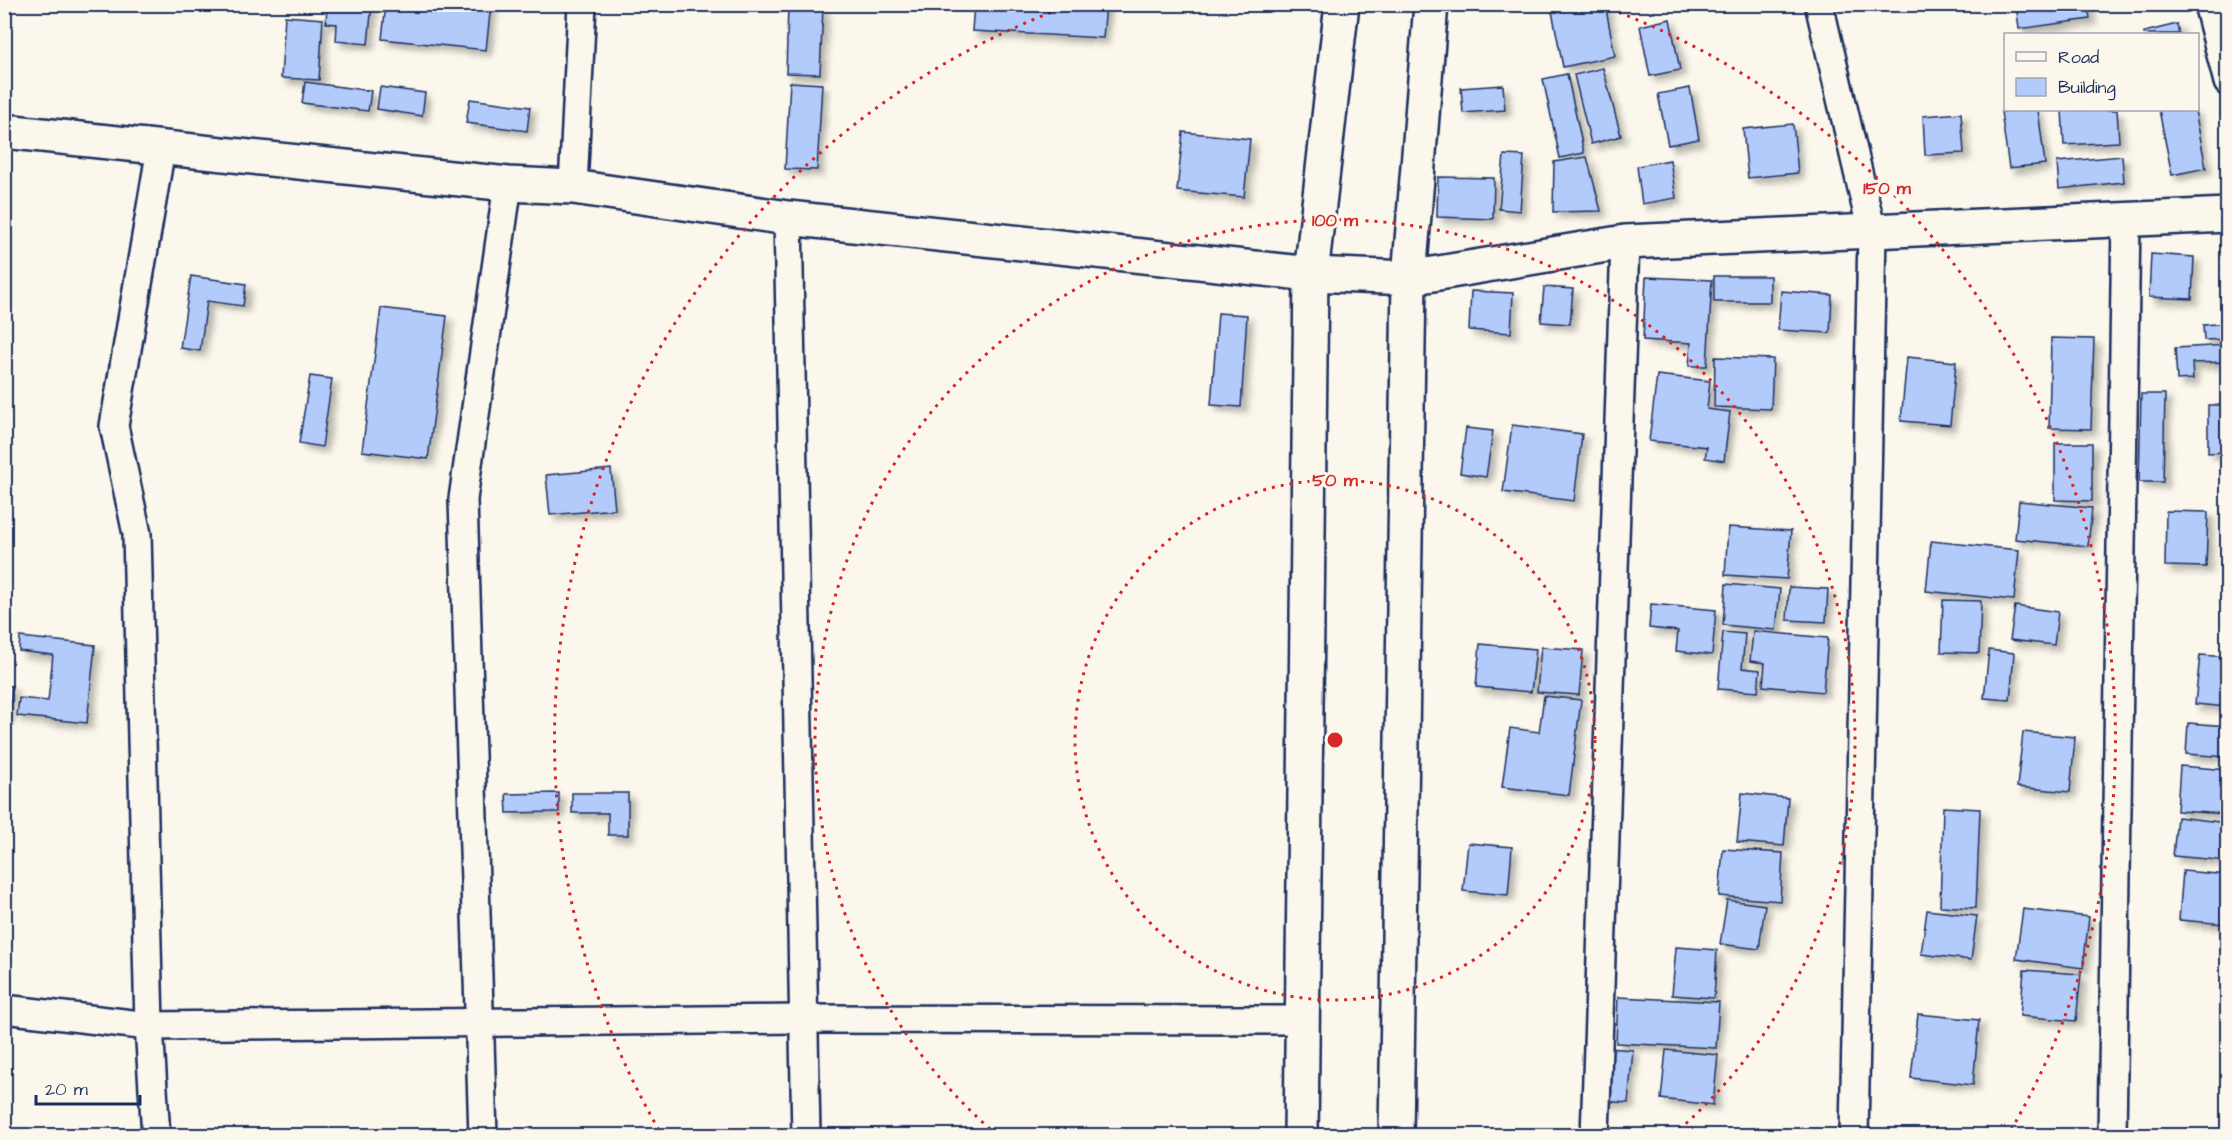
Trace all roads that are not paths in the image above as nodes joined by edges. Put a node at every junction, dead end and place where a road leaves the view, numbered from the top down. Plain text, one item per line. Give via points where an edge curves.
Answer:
1 (582, 4) edge
2 (1342, 4) edge
3 (1431, 4) edge
4 (1819, 4) edge
5 (2208, 4) edge
6 (2228, 82) edge
7 (4, 131) edge
8 (161, 148) junction
9 (508, 184) junction
10 (573, 187) junction
11 (2228, 215) edge
12 (788, 218) junction
13 (2126, 219) junction
14 (1872, 232) junction
15 (1626, 242) junction
16 (1311, 274) junction
17 (1409, 278) junction
18 (4, 1009) edge
19 (803, 1019) junction
20 (1302, 1020) junction
21 (479, 1023) junction
22 (149, 1026) junction
23 (156, 1136) edge
24 (483, 1136) edge
25 (806, 1136) edge
26 (1302, 1136) edge
27 (1396, 1136) edge
28 (1595, 1136) edge
29 (1854, 1136) edge
30 (2112, 1136) edge

1 - 10 street
2 - 16 main road
3 - 17 main road
4 - 14 street
5 - 6 street
7 - 8 main road
8 - 9 main road
8 - 22 street via 114,426 137,534
9 - 10 main road
9 - 21 street via 463,499
10 - 12 main road
11 - 13 main road
12 - 16 main road
12 - 19 street
13 - 14 main road
13 - 30 street
14 - 15 main road
14 - 29 street
15 - 17 main road
15 - 28 street
16 - 17 main road
16 - 20 main road
17 - 27 main road
18 - 22 street
19 - 20 street
19 - 21 street
19 - 25 street
20 - 26 main road
21 - 22 street
21 - 24 street
22 - 23 street

